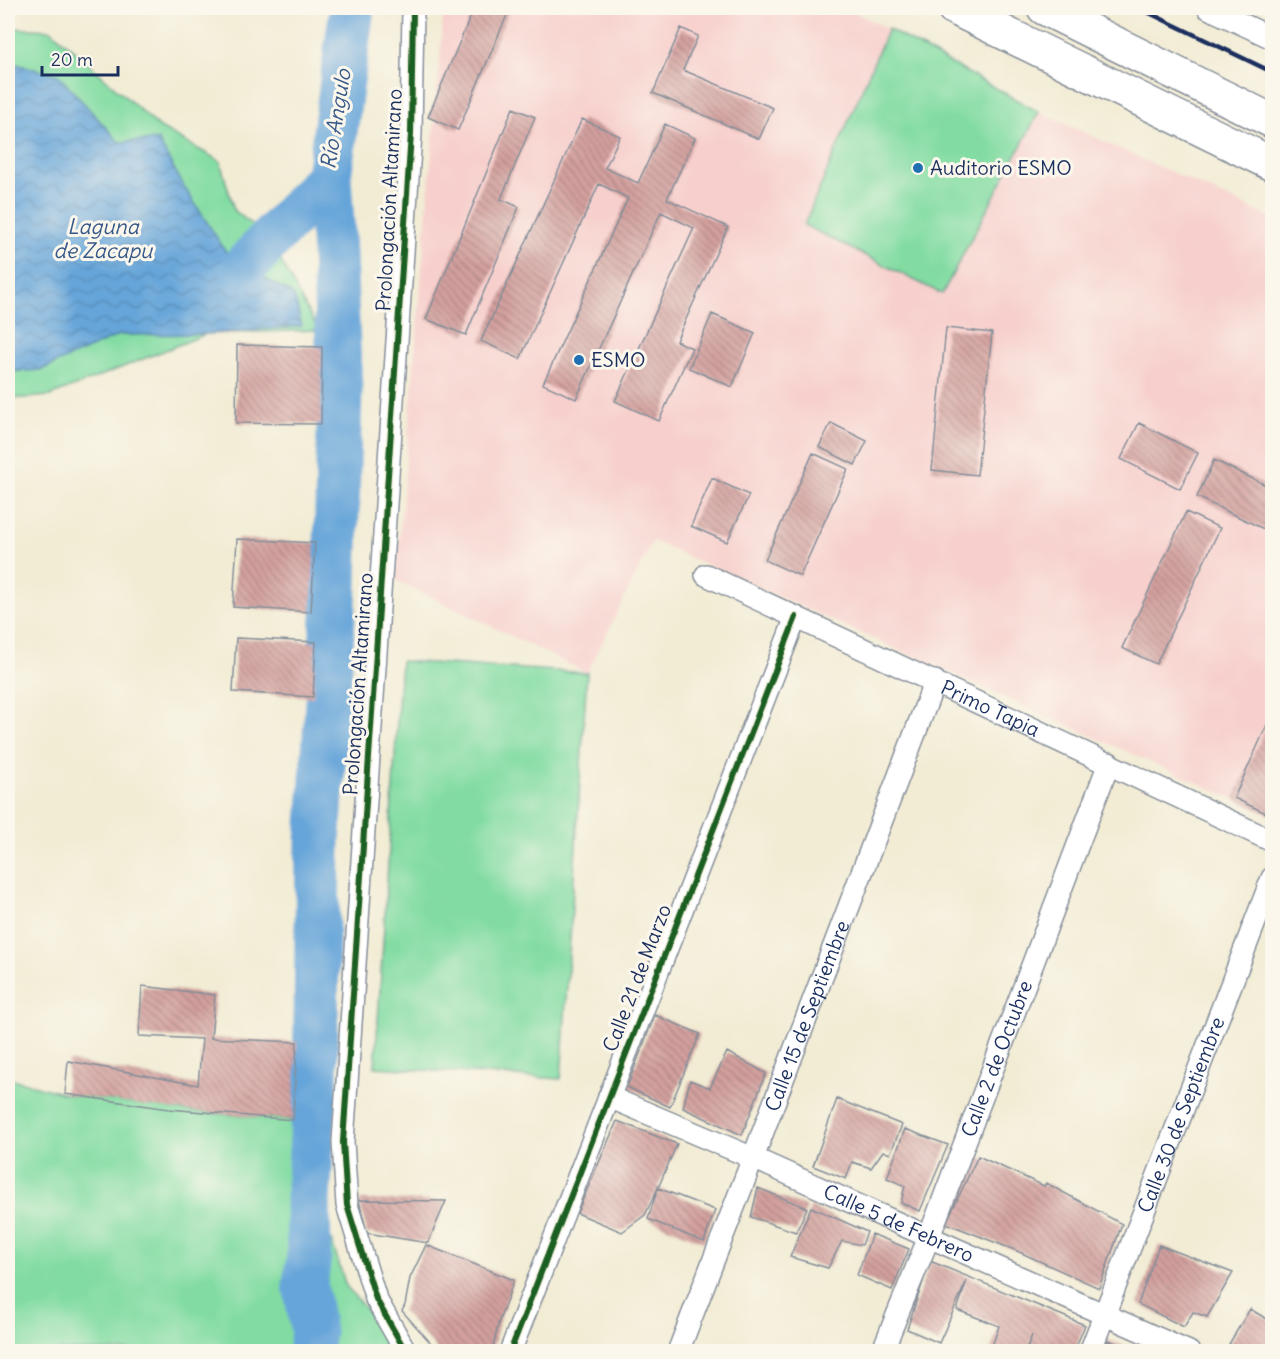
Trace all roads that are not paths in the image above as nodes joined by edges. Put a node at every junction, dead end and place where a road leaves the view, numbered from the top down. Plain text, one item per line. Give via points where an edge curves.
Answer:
1 (413, 8) edge
2 (954, 8) edge
3 (1208, 8) edge
4 (1055, 13) edge
5 (1272, 38) edge
6 (1047, 53) junction
7 (1272, 122) edge
8 (1272, 164) edge
9 (706, 575) dead end
10 (796, 617) junction
11 (935, 681) junction
12 (1109, 763) junction
13 (1272, 841) edge
14 (1272, 878) edge
15 (609, 1096) junction
16 (753, 1158) junction
17 (929, 1237) junction
18 (1105, 1314) junction
19 (406, 1352) edge
20 (510, 1352) edge
21 (678, 1352) edge
22 (882, 1352) edge
23 (1090, 1352) edge
24 (1189, 1352) edge

1 - 19 street, Prolongación Altamirano via 411,134 344,1142 348,1204 376,1299
2 - 6 main road
3 - 5 street
4 - 6 main road
4 - 7 main road
6 - 8 main road
9 - 10 street, Primo Tapia
10 - 11 street, Primo Tapia
10 - 15 street, Calle 21 de Marzo
11 - 12 street, Primo Tapia
11 - 16 street, Calle 15 de Septiembre
12 - 13 street, Primo Tapia
12 - 17 street, Calle 2 de Octubre
14 - 18 street, Calle 30 de Septiembre
15 - 16 street, Calle 5 de Febrero
15 - 20 street, Calle 21 de Marzo
16 - 17 street, Calle 5 de Febrero
16 - 21 street, Calle 15 de Septiembre
17 - 18 street, Calle 5 de Febrero
17 - 22 street, Calle 2 de Octubre
18 - 23 street, Calle 30 de Septiembre
18 - 24 street, Calle 5 de Febrero

